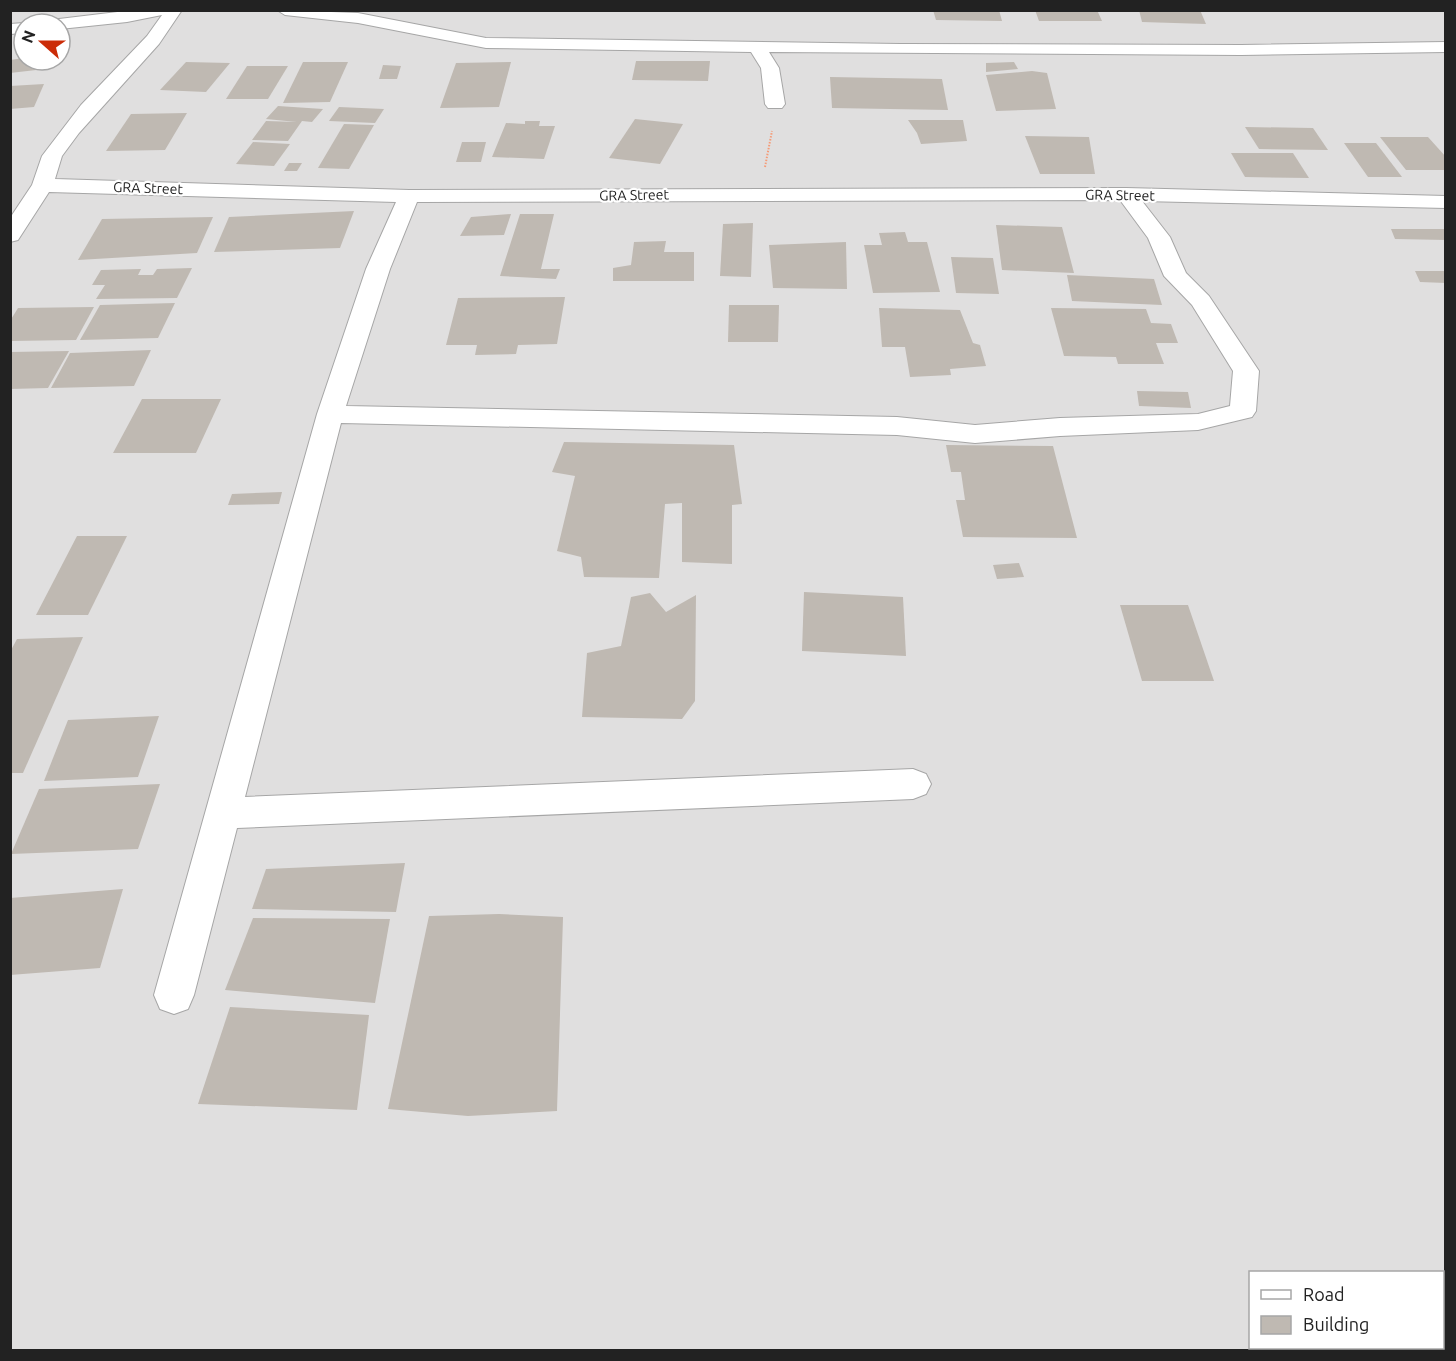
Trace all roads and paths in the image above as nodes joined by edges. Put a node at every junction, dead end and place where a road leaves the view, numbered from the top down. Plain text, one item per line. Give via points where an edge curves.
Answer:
1 (162, 10) edge
2 (174, 10) edge
3 (285, 10) edge
4 (72, 23) edge
5 (756, 46) junction
6 (1446, 46) edge
7 (775, 104) joint
8 (44, 184) junction
9 (1126, 194) junction
10 (759, 195) junction
11 (409, 196) junction
12 (1446, 202) edge
13 (10, 235) edge
14 (330, 414) junction
15 (912, 784) dead end
16 (223, 813) junction
17 (174, 995) dead end

1 - 4 street
2 - 8 street via 153,40 72,129 52,156
3 - 5 street via 357,18 486,43
5 - 6 street via 1241,50
5 - 7 street via 770,68
7 - 10 path
8 - 11 street, GRA Street
8 - 13 street
9 - 10 street, GRA Street
9 - 12 street, GRA Street
9 - 14 street via 1159,237 1176,276 1201,300 1245,371 1243,411 1198,422 975,434 897,426
10 - 11 street, GRA Street
11 - 14 street via 378,269
14 - 16 street
15 - 16 street
16 - 17 street

